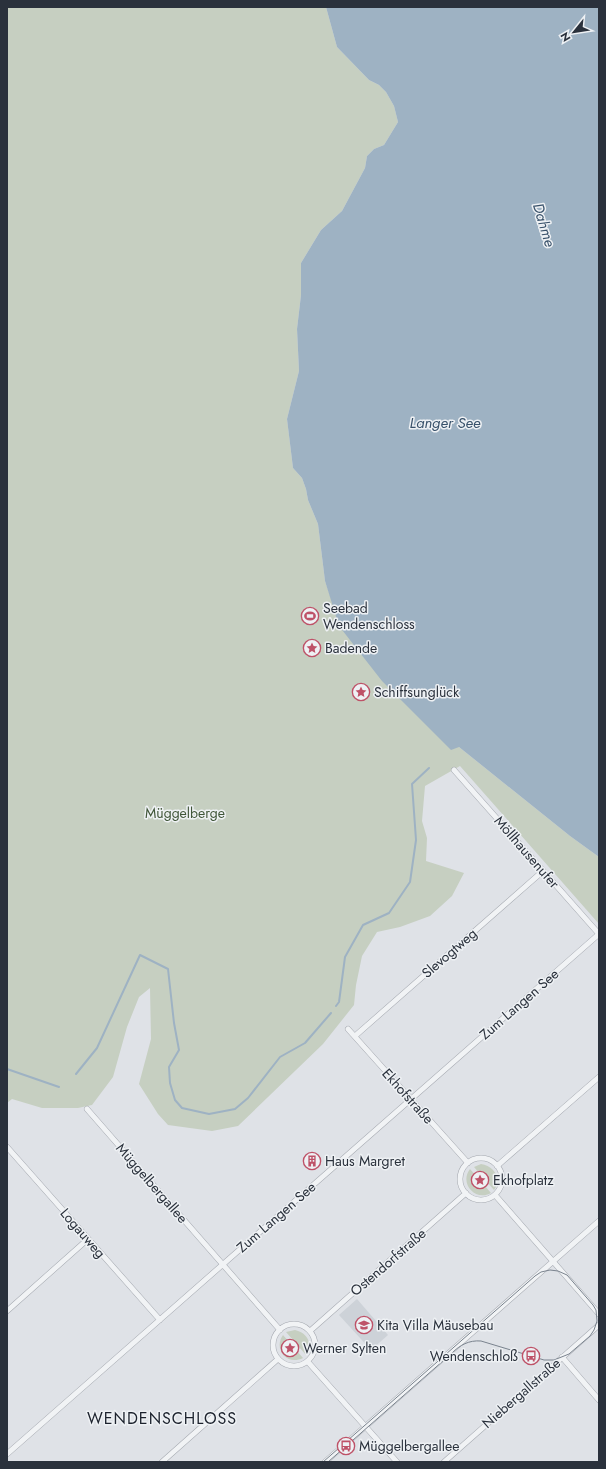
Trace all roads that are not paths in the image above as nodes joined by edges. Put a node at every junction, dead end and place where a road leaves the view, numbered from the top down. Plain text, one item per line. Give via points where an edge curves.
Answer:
1 (454, 770) dead end
2 (543, 871) junction
3 (599, 934) edge
4 (348, 1029) dead end
5 (355, 1036) junction
6 (599, 1077) edge
7 (411, 1099) junction
8 (87, 1109) dead end
9 (7, 1146) edge
10 (468, 1163) junction
11 (497, 1166) junction
12 (466, 1193) junction
13 (495, 1195) junction
14 (599, 1221) edge
15 (88, 1239) junction
16 (554, 1262) junction
17 (223, 1264) junction
18 (7, 1311) edge
19 (599, 1314) edge
20 (160, 1320) junction
21 (599, 1325) edge
22 (280, 1330) junction
23 (310, 1331) junction
24 (562, 1357) junction
25 (278, 1359) junction
26 (308, 1362) junction
27 (599, 1400) edge
28 (365, 1426) junction
29 (7, 1454) edge
30 (162, 1462) edge
31 (325, 1462) edge
32 (397, 1462) edge
33 (444, 1462) edge

1 - 2 street, Möllhausenufer
2 - 3 street, Möllhausenufer
2 - 5 street, Slevogtweg
3 - 7 street, Zum Langen See
4 - 5 street, Ekhofstraße
5 - 7 street, Ekhofstraße
6 - 11 street
7 - 10 street, Ekhofstraße
7 - 17 street, Zum Langen See
8 - 17 street, Müggelbergallee
9 - 15 street, Logauweg
10 - 11 street via 487,1159
10 - 12 street via 461,1174 462,1188
11 - 13 street via 502,1184
12 - 13 street via 477,1200
12 - 23 street, Ostendorfstraße
13 - 16 street
14 - 16 street
15 - 18 street
15 - 20 street, Logauweg
16 - 19 street
16 - 28 street
17 - 20 street, Zum Langen See
17 - 22 street, Müggelbergallee
20 - 29 street, Zum Langen See
21 - 24 street, Niebergallstraße
22 - 23 street via 293,1324
22 - 25 street via 274,1344
23 - 26 street via 316,1347
24 - 27 street
24 - 33 street, Niebergallstraße
25 - 26 street via 289,1366
25 - 30 street
26 - 28 street
28 - 31 street
28 - 32 street

